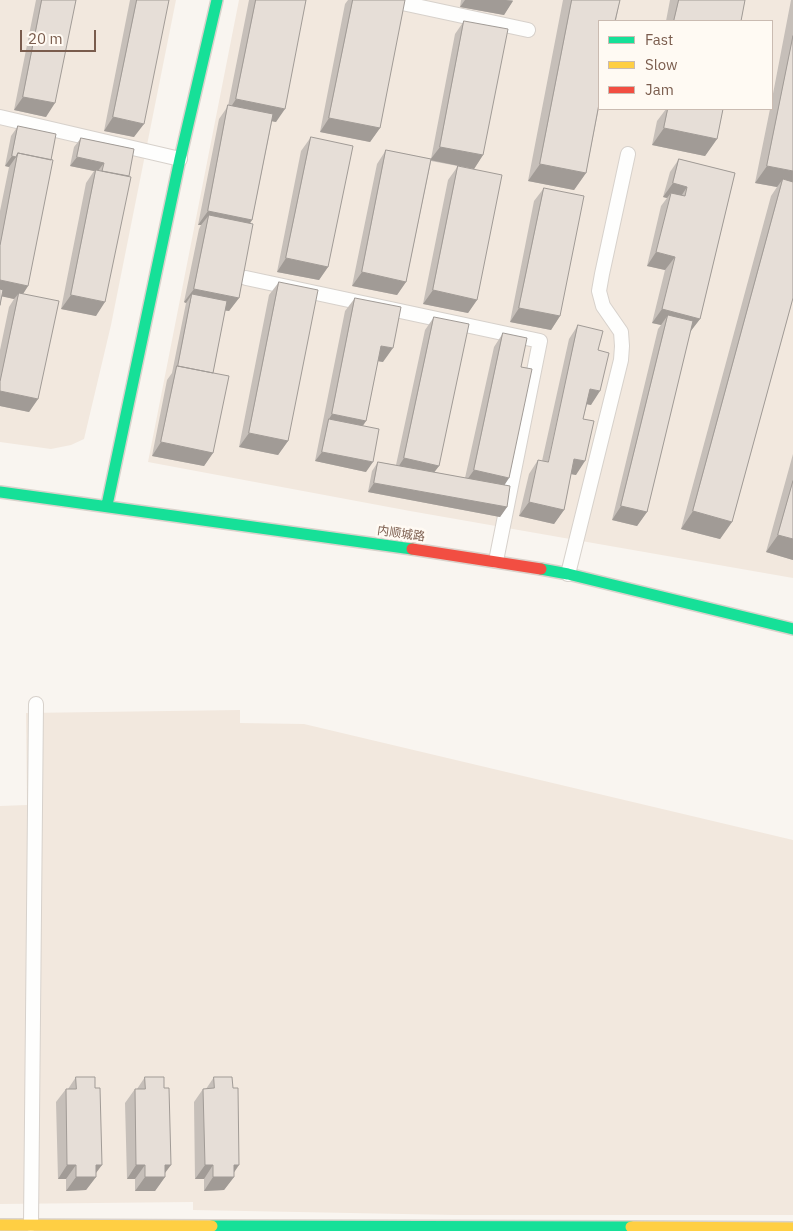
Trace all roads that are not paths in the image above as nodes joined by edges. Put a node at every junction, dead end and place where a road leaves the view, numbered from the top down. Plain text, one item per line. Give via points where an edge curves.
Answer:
1 (217, 0) edge
2 (388, 0) edge
3 (528, 30) dead end
4 (0, 116) edge
5 (628, 154) dead end
6 (180, 159) junction
7 (246, 278) edge
8 (0, 492) edge
9 (107, 506) junction
10 (496, 561) junction
11 (568, 574) junction
12 (793, 629) edge
13 (36, 704) dead end
14 (0, 1224) edge
15 (31, 1224) junction
16 (793, 1228) edge

1 - 6 street
2 - 3 lane
4 - 6 lane
5 - 11 lane via 599,291 603,306 620,332 621,360
6 - 9 street
7 - 10 lane via 540,342
8 - 9 street, 内顺城路
9 - 10 street, 内顺城路
10 - 11 street, 内顺城路
11 - 12 street, 内顺城路
13 - 15 lane
14 - 15 street
15 - 16 street

